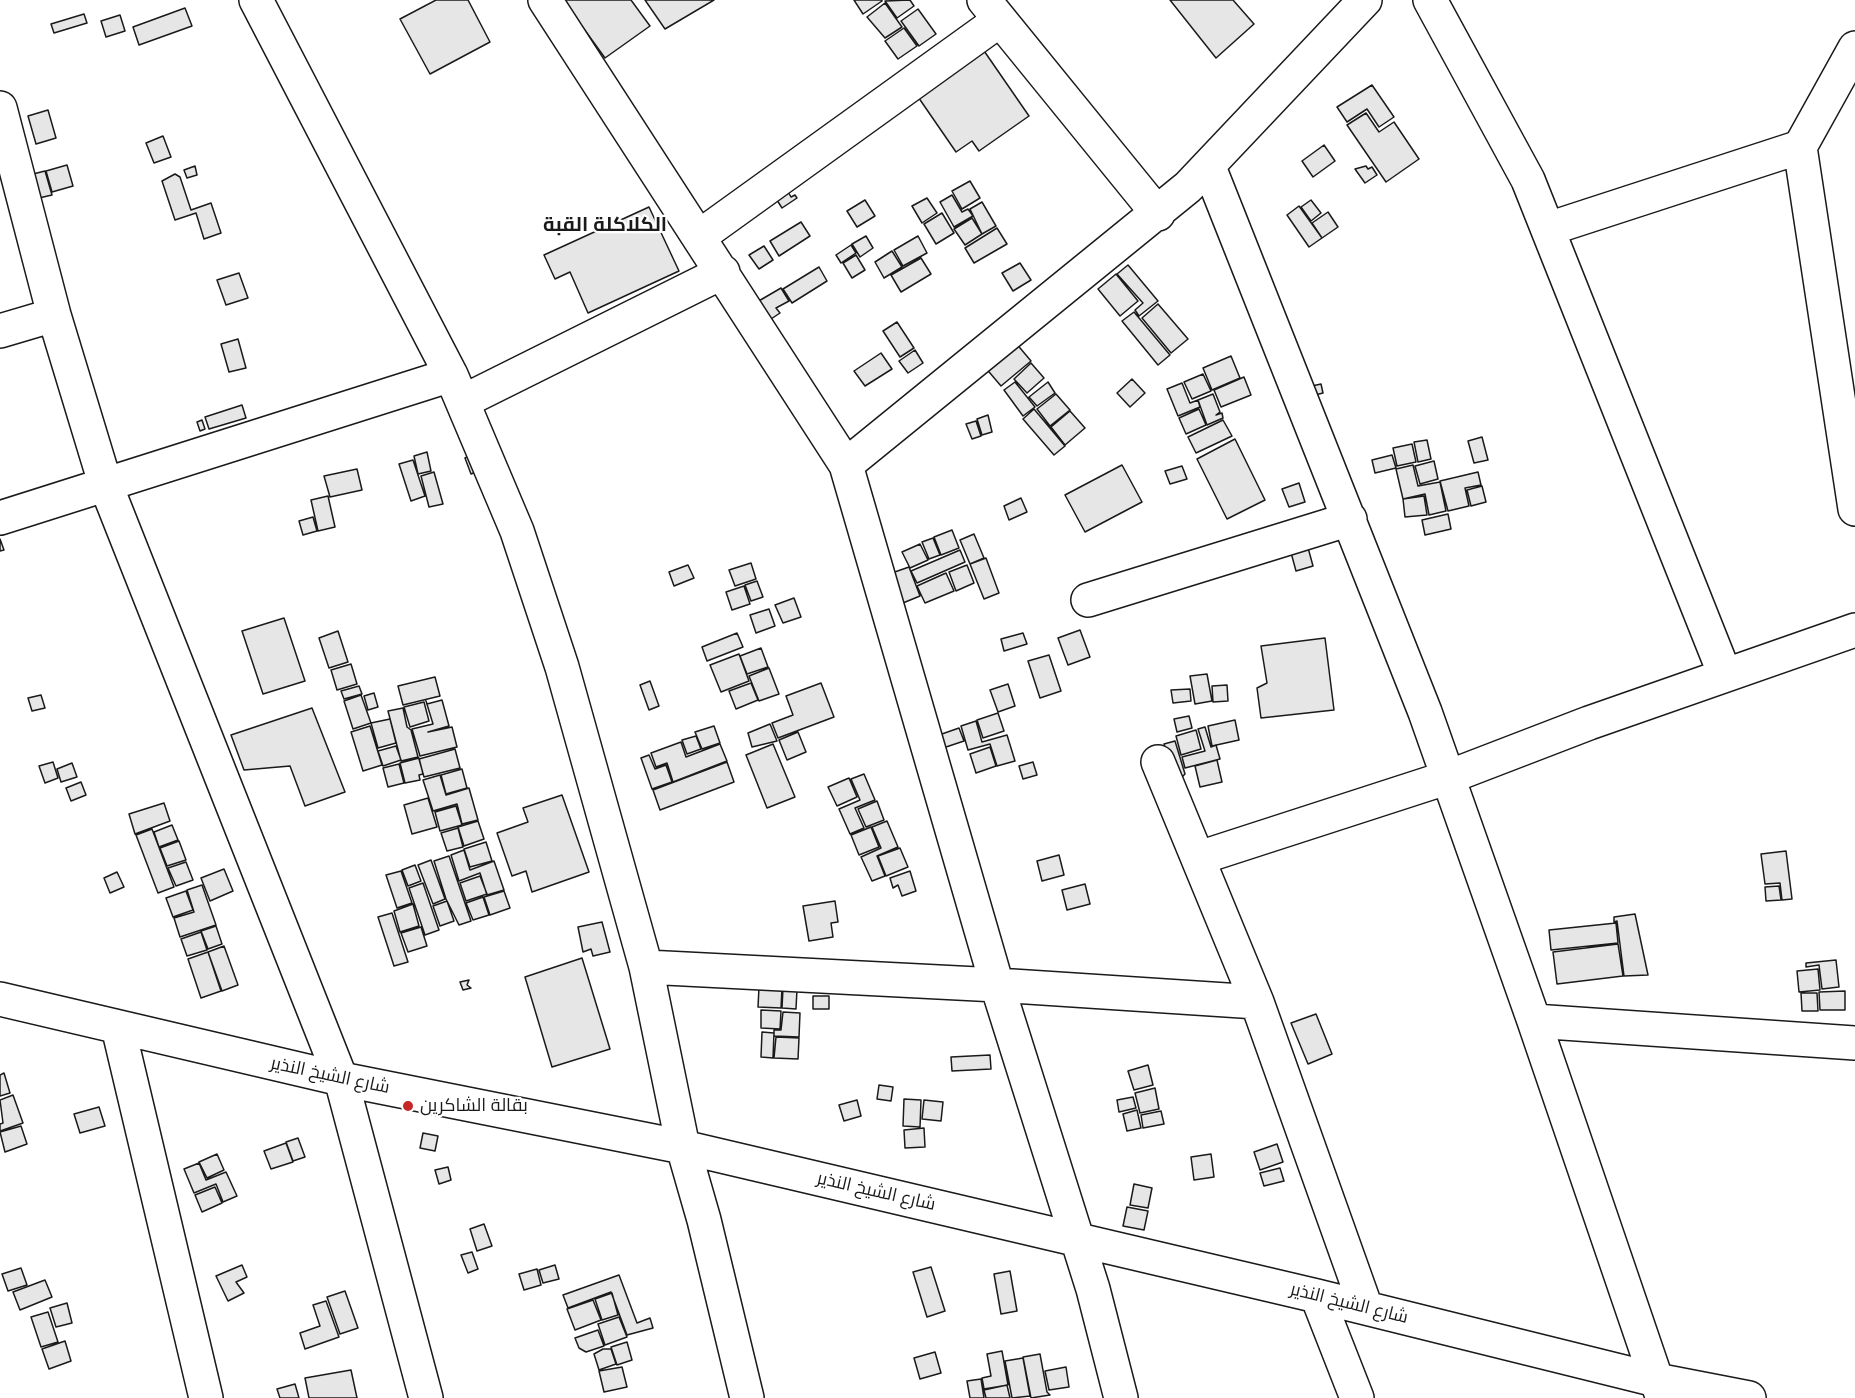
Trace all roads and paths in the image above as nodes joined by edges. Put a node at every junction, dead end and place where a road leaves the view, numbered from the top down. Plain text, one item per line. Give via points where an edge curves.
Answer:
1 (256, 0) edge
2 (545, 0) edge
3 (1365, 0) edge
4 (1430, 0) edge
5 (992, 10) edge
6 (1855, 48) edge
7 (0, 108) edge
8 (1800, 147) junction
9 (1209, 167) junction
10 (1158, 214) junction
11 (1548, 229) junction
12 (700, 236) junction
13 (723, 272) junction
14 (54, 315) junction
15 (0, 331) edge
16 (458, 388) junction
17 (846, 465) junction
18 (105, 483) junction
19 (1855, 509) edge
20 (0, 518) edge
21 (1350, 519) junction
22 (1088, 600) dead end
23 (1855, 630) edge
24 (1725, 675) junction
25 (1158, 762) dead end
26 (1446, 778) junction
27 (1199, 858) junction
28 (646, 967) junction
29 (997, 985) junction
30 (0, 999) edge
31 (1257, 1002) junction
32 (1534, 1021) junction
33 (118, 1027) junction
34 (1855, 1043) edge
35 (340, 1079) junction
36 (683, 1147) junction
37 (1076, 1239) junction
38 (1317, 1296) junction
39 (1366, 1308) junction
40 (1659, 1389) edge
41 (206, 1398) edge
42 (426, 1398) edge
43 (747, 1398) edge
44 (1121, 1398) edge
45 (1358, 1398) edge
46 (1749, 1398) edge

1 - 16 street
2 - 12 street
3 - 9 street
4 - 11 street via 1528,180
5 - 10 street
5 - 12 street
6 - 8 street
7 - 14 street
8 - 11 street
8 - 19 street
9 - 10 street
9 - 21 street
10 - 17 street
11 - 24 street
12 - 13 street
13 - 16 street
13 - 17 street
14 - 15 street
14 - 18 street
16 - 18 street
16 - 28 street via 517,531 558,655
17 - 29 street
18 - 20 street
18 - 35 street
21 - 22 street
21 - 26 street via 1425,712
23 - 24 street
24 - 26 street
25 - 27 street
26 - 27 street
26 - 32 street
27 - 31 street
28 - 29 street
28 - 36 street
29 - 31 street
29 - 37 street
30 - 33 street, شارع الشيخ النذير
31 - 39 street
32 - 34 street
32 - 40 street
33 - 35 street, شارع الشيخ النذير
33 - 41 street
35 - 36 street, شارع الشيخ النذير
35 - 42 street
36 - 37 street, شارع الشيخ النذير
36 - 43 street
37 - 38 street, شارع الشيخ النذير
37 - 44 street
38 - 39 street, شارع الشيخ النذير
38 - 45 street
39 - 40 street, شارع الشيخ النذير
40 - 46 street, شارع الشيخ النذير

